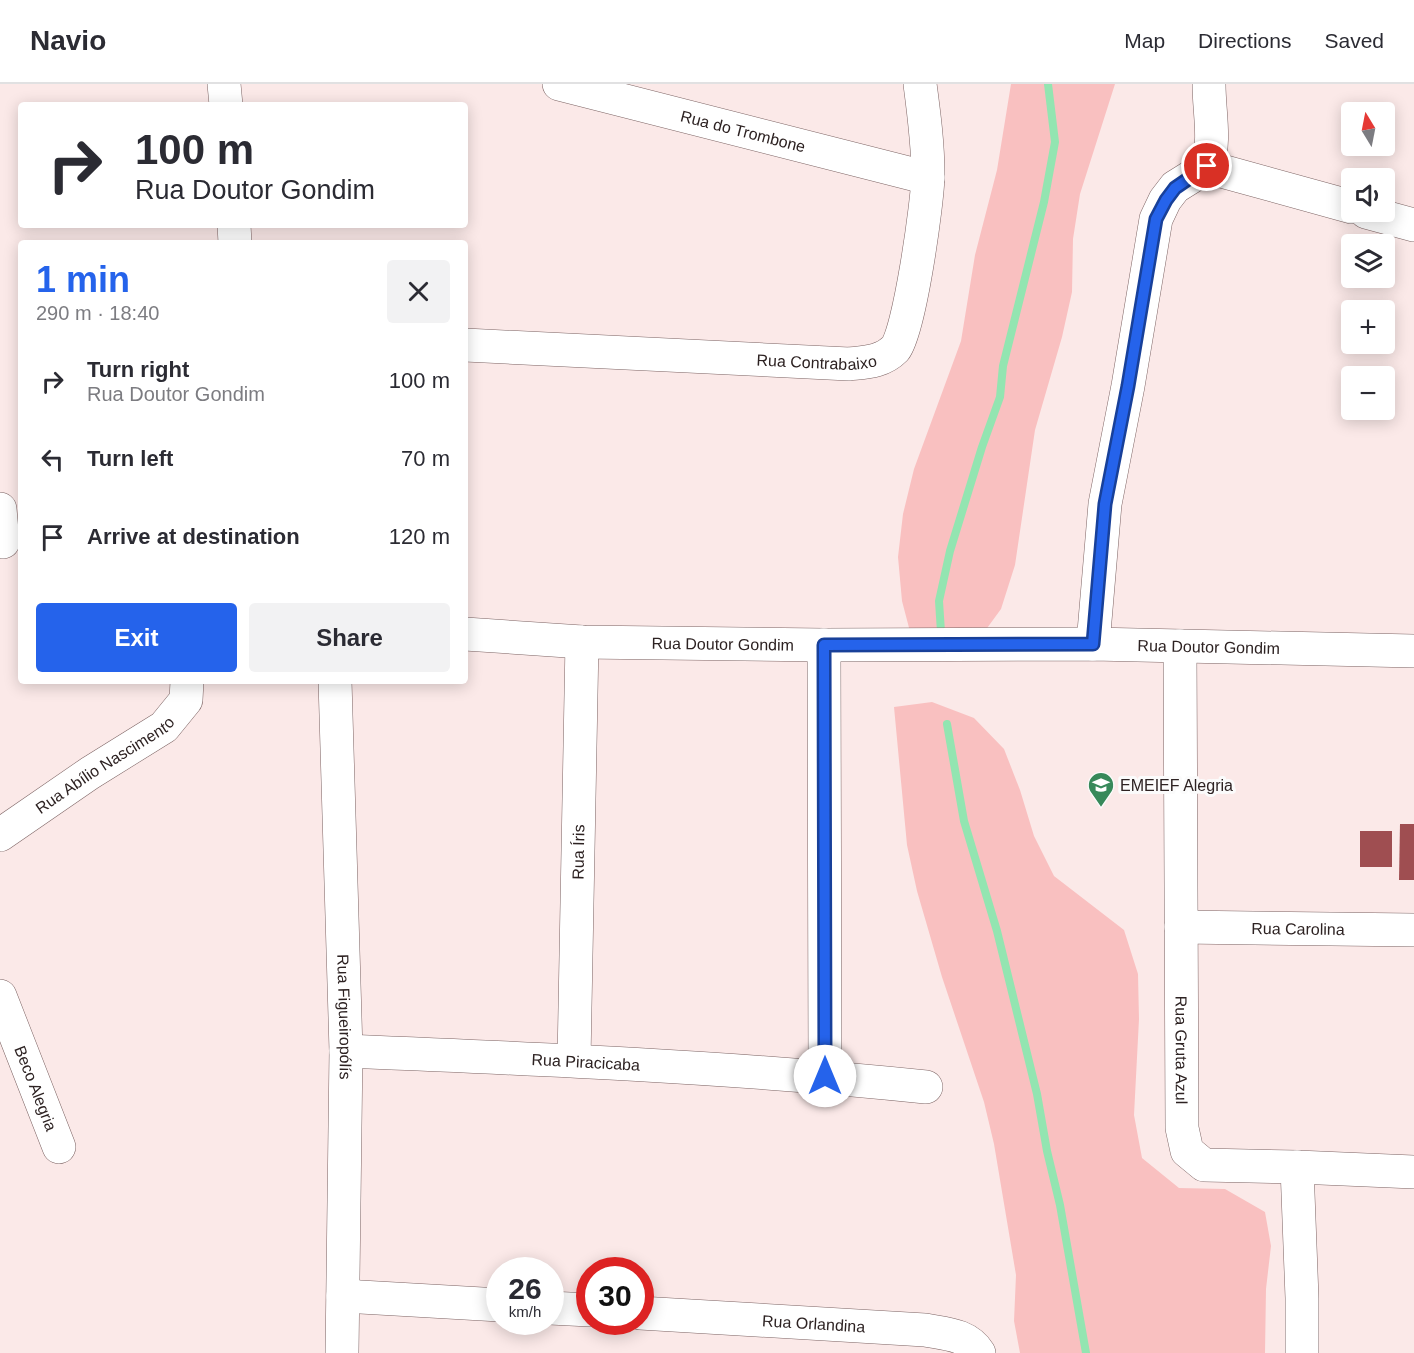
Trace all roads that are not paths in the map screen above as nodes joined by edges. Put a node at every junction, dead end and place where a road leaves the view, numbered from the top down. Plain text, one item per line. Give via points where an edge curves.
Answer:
1 (224, 84) edge
2 (559, 84) edge
3 (920, 84) edge
4 (1209, 84) edge
5 (226, 102) edge
6 (1207, 166) junction
7 (928, 178) junction
8 (1341, 204) edge
9 (1395, 220) edge
10 (1414, 225) edge
11 (468, 345) edge
12 (0, 509) edge
13 (8, 542) edge
14 (468, 634) edge
15 (582, 642) junction
16 (1093, 644) junction
17 (824, 645) junction
18 (1180, 646) junction
19 (1414, 651) edge
20 (186, 684) edge
21 (335, 684) edge
22 (0, 835) edge
23 (1181, 927) junction
24 (1414, 930) edge
25 (0, 996) edge
26 (346, 1051) junction
27 (574, 1060) junction
28 (825, 1076) junction
29 (926, 1087) dead end
30 (59, 1147) dead end
31 (1297, 1167) junction
32 (1414, 1172) edge
33 (343, 1296) junction
34 (486, 1304) edge
35 (654, 1314) edge
36 (342, 1353) edge
37 (979, 1353) edge
38 (1302, 1353) edge

1 - 5 street
2 - 7 street, Rua do Trombone
3 - 7 street, Rua Contrabaixo
4 - 6 street via 1213,131
6 - 8 street
6 - 16 street via 1175,188 1156,219 1105,504
7 - 11 street, Rua Contrabaixo via 906,323 897,348 879,361 849,364
9 - 10 street
12 - 13 street
14 - 15 street, Rua Doutor Gondim
15 - 17 street, Rua Doutor Gondim
15 - 27 street, Rua Íris
16 - 17 street, Rua Doutor Gondim
16 - 18 street, Rua Doutor Gondim
17 - 28 street
18 - 19 street, Rua Doutor Gondim
18 - 23 street, Rua Gruta Azul
20 - 22 street, Rua Abílio Nascimento via 186,700 164,728
21 - 26 street, Rua Figueiropólís
23 - 24 street, Rua Carolina
23 - 31 street, Rua Gruta Azul via 1182,1128 1188,1151 1204,1165
25 - 30 street, Beco Alegria
26 - 27 street, Rua Piracicaba
26 - 33 street, Rua Figueiropólís
27 - 28 street, Rua Piracicaba
28 - 29 street, Rua Piracicaba
31 - 32 street, Rua Gruta Azul
31 - 38 street
33 - 34 street
33 - 36 street, Rua Figueiropólís
35 - 37 street, Rua Orlandina via 925,1330 958,1336 974,1344

